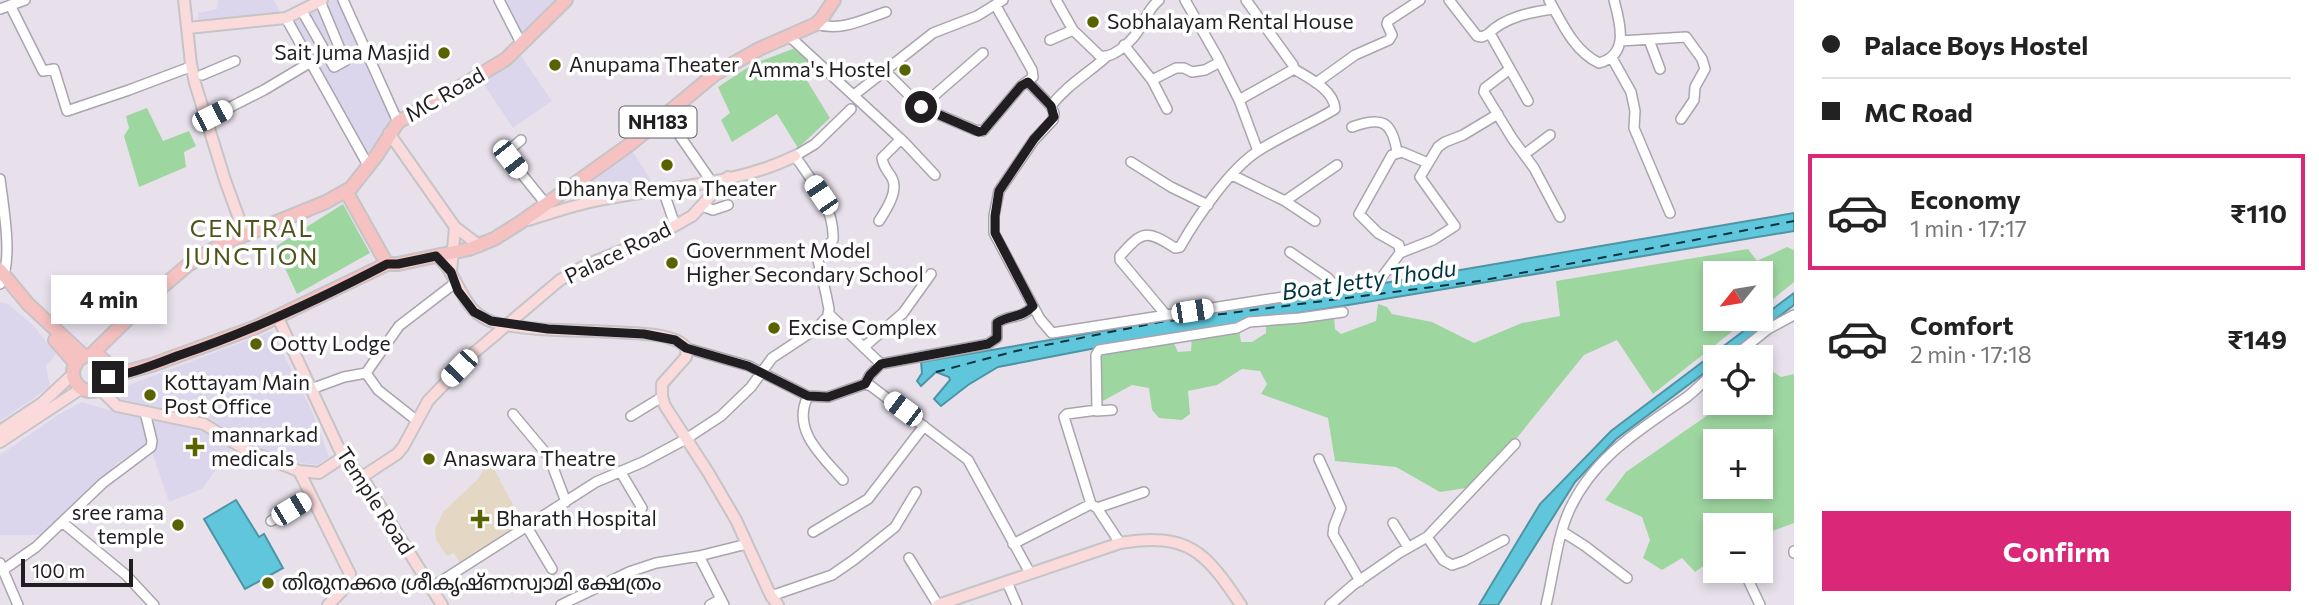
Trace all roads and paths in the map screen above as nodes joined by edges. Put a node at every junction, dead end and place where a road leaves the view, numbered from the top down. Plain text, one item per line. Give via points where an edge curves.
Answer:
1 (25, 0) edge
2 (184, 0) edge
3 (343, 0) edge
4 (499, 0) edge
5 (566, 0) edge
6 (834, 0) edge
7 (1056, 0) edge
8 (1159, 0) edge
9 (1185, 0) edge
10 (1246, 0) edge
11 (1420, 0) edge
12 (1449, 0) edge
13 (1614, 0) edge
14 (321, 1) edge
15 (1000, 3) edge
16 (1551, 4) edge
17 (10, 5) junction
18 (0, 9) edge
19 (302, 10) junction
20 (886, 12) dead end
21 (286, 18) junction
22 (816, 24) junction
23 (188, 28) junction
24 (1073, 30) junction
25 (1489, 34) junction
26 (789, 36) junction
27 (1050, 40) dead end
28 (1648, 40) junction
29 (1620, 41) junction
30 (522, 45) junction
31 (1124, 45) junction
32 (984, 53) dead end
33 (1105, 58) junction
34 (1612, 58) junction
35 (236, 61) dead end
36 (311, 62) junction
37 (1220, 62) junction
38 (190, 67) dead end
39 (1294, 69) junction
40 (1510, 69) junction
41 (1660, 69) dead end
42 (884, 70) junction
43 (202, 75) dead end
44 (1152, 80) junction
45 (1028, 82) junction
46 (1316, 83) junction
47 (854, 95) junction
48 (1239, 100) junction
49 (1528, 101) dead end
50 (1051, 106) junction
51 (921, 107) junction
52 (851, 109) dead end
53 (1167, 109) dead end
54 (1498, 114) junction
55 (666, 116) junction
56 (207, 119) junction
57 (1681, 119) dead end
58 (398, 122) junction
59 (1352, 127) dead end
60 (390, 133) junction
61 (1550, 135) dead end
62 (901, 139) junction
63 (521, 140) dead end
64 (1258, 151) junction
65 (1397, 152) junction
66 (1525, 154) junction
67 (795, 156) junction
68 (1131, 162) dead end
69 (1428, 163) junction
70 (1337, 165) dead end
71 (369, 167) junction
72 (935, 175) dead end
73 (1232, 175) junction
74 (728, 177) junction
75 (0, 179) edge
76 (711, 181) junction
77 (663, 190) junction
78 (346, 191) junction
79 (1285, 201) junction
80 (546, 204) junction
81 (728, 205) dead end
82 (1208, 205) junction
83 (702, 206) junction
84 (1670, 213) dead end
85 (1560, 216) dead end
86 (879, 221) dead end
87 (1315, 221) dead end
88 (522, 222) junction
89 (675, 225) junction
90 (455, 227) junction
91 (245, 235) junction
92 (480, 246) junction
93 (1290, 252) dead end
94 (454, 253) junction
95 (1400, 253) junction
96 (436, 256) junction
97 (387, 264) junction
98 (931, 274) dead end
99 (453, 278) junction
100 (1, 279) edge
101 (1337, 288) junction
102 (1033, 306) junction
103 (1343, 312) dead end
104 (828, 313) junction
105 (1794, 314) edge
106 (1166, 315) junction
107 (278, 318) junction
108 (507, 325) junction
109 (1748, 345) edge
110 (864, 347) junction
111 (686, 348) junction
112 (81, 362) junction
113 (881, 364) junction
114 (761, 372) junction
115 (366, 373) junction
116 (108, 377) junction
117 (1703, 383) edge
118 (865, 384) junction
119 (82, 388) junction
120 (99, 388) junction
121 (311, 389) junction
122 (808, 396) junction
123 (662, 397) junction
124 (1112, 410) dead end
125 (1096, 411) junction
126 (145, 412) junction
127 (513, 414) dead end
128 (631, 416) dead end
129 (416, 420) junction
130 (923, 426) junction
131 (0, 431) edge
132 (686, 439) junction
133 (0, 442) edge
134 (1515, 444) dead end
135 (343, 457) junction
136 (1320, 459) dead end
137 (299, 471) junction
138 (621, 471) junction
139 (362, 477) junction
140 (843, 480) dead end
141 (916, 492) dead end
142 (1144, 492) dead end
143 (310, 498) junction
144 (566, 502) junction
145 (1094, 506) junction
146 (642, 508) dead end
147 (271, 521) dead end
148 (62, 522) junction
149 (1393, 523) dead end
150 (527, 527) junction
151 (1563, 532) junction
152 (813, 533) dead end
153 (1427, 537) junction
154 (1504, 540) dead end
155 (1120, 542) junction
156 (747, 544) junction
157 (1013, 544) junction
158 (1408, 547) junction
159 (699, 556) junction
160 (909, 558) dead end
161 (2, 566) edge
162 (552, 569) dead end
163 (1030, 573) junction
164 (1627, 578) dead end
165 (1360, 581) junction
166 (1007, 582) junction
167 (1750, 583) edge
168 (432, 587) junction
169 (773, 601) edge
170 (722, 602) edge
171 (564, 604) edge
172 (18, 605) edge
173 (154, 605) edge
174 (328, 605) edge
175 (442, 605) edge
176 (710, 605) edge
177 (938, 605) edge
178 (1017, 605) edge
179 (1241, 605) edge
180 (1330, 605) edge
181 (1546, 605) edge
182 (1760, 605) edge

1 - 17 street
2 - 23 main road
3 - 58 street
4 - 30 street
5 - 30 highway, MC Road
6 - 22 highway, NH183
7 - 24 street
8 - 31 street
9 - 37 street
10 - 39 street
11 - 46 street via 1388,22 1389,40 1355,55
12 - 25 street via 1477,36
13 - 29 street
14 - 19 main road
14 - 19 street via 345,61 334,67
15 - 42 street via 933,33
15 - 45 street via 1032,70
16 - 25 street via 1499,25
16 - 34 street via 1570,37 1593,60 1599,63
17 - 18 street
17 - 38 street via 43,71 54,69 67,110
19 - 21 main road
20 - 22 street via 841,27
21 - 23 main road
21 - 36 street
22 - 26 highway, NH183
23 - 56 main road via 192,73
24 - 27 street
24 - 33 street
25 - 40 street
26 - 47 street
26 - 55 highway, NH183 via 715,74
28 - 29 street
28 - 41 street
28 - 57 street via 1686,37 1705,65 1694,100
29 - 34 street
30 - 58 highway, MC Road via 495,66
31 - 33 street
31 - 44 street
32 - 51 street
33 - 50 street
34 - 84 street via 1631,93 1634,128
35 - 43 street
36 - 56 street
36 - 71 street
37 - 44 street via 1192,72 1176,68
37 - 48 street
39 - 46 street
39 - 48 street
40 - 49 street
40 - 54 street via 1484,90
42 - 47 street
42 - 51 street
44 - 53 street
45 - 50 street
45 - 51 street via 979,132
46 - 64 street via 1328,92 1335,109
47 - 62 street
48 - 64 street
50 - 102 street via 1053,120 1034,139 999,191 995,216 995,233
52 - 67 street via 815,144
54 - 66 street
54 - 69 street via 1445,142
55 - 76 street
55 - 80 highway, NH183
56 - 91 main road
58 - 60 highway, MC Road
59 - 65 street via 1373,121 1386,125 1392,130
60 - 71 highway, MC Road
60 - 90 main road
61 - 66 street
62 - 72 street
62 - 86 street via 882,158 894,188
63 - 80 street via 507,156
64 - 73 street
65 - 69 street
65 - 95 street via 1387,161 1359,214 1399,245
66 - 85 street
67 - 74 main road via 775,166
67 - 104 street via 821,195 834,231 833,240 817,256
68 - 82 street
69 - 95 street via 1420,177 1455,226
70 - 79 street
71 - 78 highway, MC Road
73 - 79 street
73 - 82 street
74 - 76 main road
74 - 83 main road, Palace Road
75 - 100 street via 6,239
76 - 77 main road
77 - 88 main road via 591,202
77 - 89 street
78 - 91 highway, MC Road
78 - 97 highway
79 - 87 street
80 - 88 highway, NH183
81 - 83 street via 713,210
82 - 106 street via 1180,247 1150,234 1141,235 1120,256
83 - 89 main road, Palace Road
88 - 92 highway, NH183
89 - 108 main road, Palace Road via 560,280
90 - 92 main road
90 - 94 main road
91 - 112 highway, MC Road via 188,265
92 - 94 highway, NH183
93 - 101 street
94 - 96 highway, NH183
94 - 99 main road
95 - 101 street via 1382,276
96 - 97 highway, NH183
96 - 99 main road
97 - 107 highway, NH183
98 - 110 street via 903,313
99 - 108 main road via 479,316
99 - 115 street via 399,326
100 - 112 highway via 17,304
101 - 106 street
102 - 106 street via 1052,333
102 - 113 street via 997,323 997,338 988,344
103 - 125 street via 1249,323 1099,350
104 - 110 street
104 - 114 street via 824,322 772,358
105 - 109 street
107 - 116 highway, NH183 via 191,352
107 - 121 main road, Temple Road
108 - 111 main road via 644,334 675,340
108 - 129 main road, Palace Road via 443,384
110 - 113 street
111 - 114 street
111 - 123 main road via 684,361 662,384
112 - 116 highway via 98,357 105,362
112 - 119 highway via 77,384
112 - 131 main road, MC Road via 42,403
113 - 118 street
114 - 122 street
114 - 132 street via 721,416
115 - 121 street
115 - 129 street via 378,390
116 - 120 highway
117 - 151 street via 1609,453 1576,497
118 - 122 street via 828,397
118 - 130 street
119 - 120 highway
119 - 133 main road
120 - 126 main road via 117,406
121 - 135 main road, Temple Road
122 - 140 street via 803,407 805,433
123 - 128 street
123 - 132 main road
124 - 125 street
125 - 145 street via 1064,417
126 - 137 main road via 204,424 246,450
126 - 148 street via 151,447
127 - 144 street via 549,457
129 - 139 main road, Palace Road via 397,454
130 - 152 street via 868,499
130 - 157 street via 968,460
132 - 138 street
132 - 156 main road
134 - 153 street
135 - 137 main road via 321,476
135 - 139 main road, Temple Road
136 - 165 street via 1341,509 1333,534
137 - 143 main road
138 - 144 street
138 - 146 street
139 - 168 main road, Temple Road
141 - 169 street via 895,527 855,559 832,575
142 - 145 street
143 - 147 street
143 - 174 main road via 350,574
144 - 150 street
145 - 155 street
145 - 157 street
148 - 161 street via 36,547
148 - 173 street via 126,575
149 - 158 street
150 - 162 street
150 - 168 street
151 - 164 street
151 - 181 street
153 - 154 street via 1452,565
153 - 158 street
155 - 163 main road
155 - 179 main road via 1149,539 1188,545 1208,562
156 - 159 street
156 - 169 main road
157 - 163 street
158 - 165 street
159 - 170 street
159 - 171 street via 629,572
160 - 177 street
161 - 172 street
163 - 166 main road
165 - 180 street
166 - 177 main road
166 - 178 street
167 - 182 street
168 - 175 main road, Temple Road
170 - 176 street

